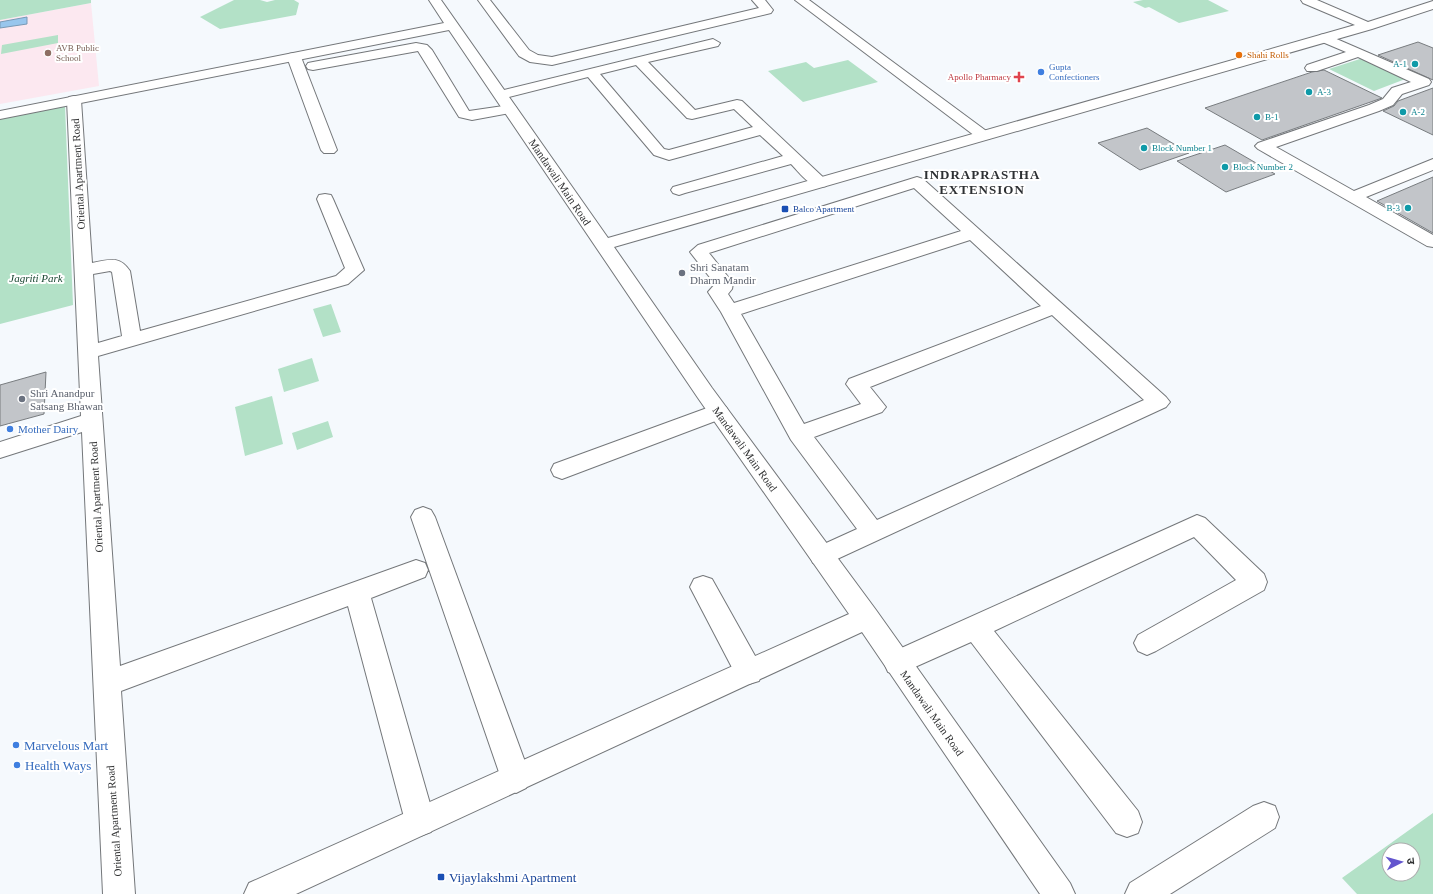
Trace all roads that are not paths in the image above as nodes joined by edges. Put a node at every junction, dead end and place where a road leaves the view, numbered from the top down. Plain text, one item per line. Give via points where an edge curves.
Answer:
1 (435, 0) edge
2 (484, 0) edge
3 (758, 0) edge
4 (801, 0) edge
5 (1307, 0) edge
6 (1433, 5) edge
7 (453, 25) junction
8 (1367, 26) junction
9 (1325, 38) junction
10 (713, 43) dead end
11 (1358, 53) junction
12 (294, 57) junction
13 (639, 60) junction
14 (313, 66) dead end
15 (1312, 68) dead end
16 (591, 72) junction
17 (1429, 84) edge
18 (501, 94) junction
19 (74, 100) junction
20 (510, 109) junction
21 (0, 115) edge
22 (764, 129) junction
23 (984, 136) junction
24 (329, 150) dead end
25 (794, 158) junction
26 (1433, 164) edge
27 (820, 183) junction
28 (679, 190) dead end
29 (1353, 197) junction
30 (325, 199) dead end
31 (974, 233) junction
32 (1433, 242) edge
33 (603, 245) junction
34 (84, 270) junction
35 (1056, 307) junction
36 (730, 311) junction
37 (132, 340) junction
38 (88, 352) junction
39 (718, 412) junction
40 (92, 421) junction
41 (798, 434) junction
42 (0, 450) edge
43 (562, 470) dead end
44 (423, 517) dead end
45 (873, 532) junction
46 (822, 556) junction
47 (416, 570) dead end
48 (703, 587) dead end
49 (357, 592) junction
50 (867, 618) junction
51 (975, 627) junction
52 (1147, 643) dead end
53 (897, 663) junction
54 (749, 672) junction
55 (106, 684) junction
56 (516, 778) junction
57 (1264, 817) dead end
58 (420, 821) junction
59 (1128, 822) dead end
60 (119, 894) edge
61 (260, 894) edge
62 (1059, 894) edge
63 (1141, 894) edge

1 - 7 street, Mandawali Main Road
2 - 3 street via 524,53 535,59 552,61 767,10
4 - 23 street
5 - 8 street
6 - 8 street
7 - 12 street
7 - 18 street, Mandawali Main Road
8 - 9 street
9 - 11 street
9 - 23 street
10 - 13 street
11 - 15 street
11 - 17 street
12 - 19 street
12 - 24 street
13 - 16 street
13 - 22 street via 692,115 737,104
14 - 20 street via 422,48 464,114 472,116
16 - 18 street
16 - 22 street via 659,152 669,155
17 - 29 street via 1397,91 1388,102 1374,108 1263,146
18 - 20 street, Mandawali Main Road
19 - 21 street
19 - 34 street, Oriental Apartment Road
20 - 33 street, Mandawali Main Road
22 - 25 street
23 - 27 street
25 - 27 street
25 - 28 street
26 - 29 street
27 - 33 street
29 - 32 street
30 - 37 street via 355,270 342,280
31 - 35 street
31 - 36 street
31 - 36 street via 917,182 704,249 699,252 724,283 723,289 717,292
33 - 39 street, Mandawali Main Road
34 - 37 street via 110,265 121,271
34 - 38 street, Oriental Apartment Road
35 - 41 street via 856,384 875,407
35 - 45 street via 1159,402
36 - 41 street
37 - 38 street
38 - 40 street, Oriental Apartment Road
39 - 43 street
39 - 46 street, Mandawali Main Road
40 - 42 street
40 - 55 street, Oriental Apartment Road
41 - 45 street
44 - 56 street
45 - 46 street
46 - 50 street, Mandawali Main Road
47 - 49 street
48 - 54 street
49 - 55 street
49 - 58 street
50 - 53 street, Mandawali Main Road
50 - 54 street
51 - 52 street via 1197,524 1255,582
51 - 53 street
51 - 59 street
53 - 62 street, Mandawali Main Road
54 - 56 street
55 - 60 street, Oriental Apartment Road
56 - 58 street
57 - 63 street
58 - 61 street

